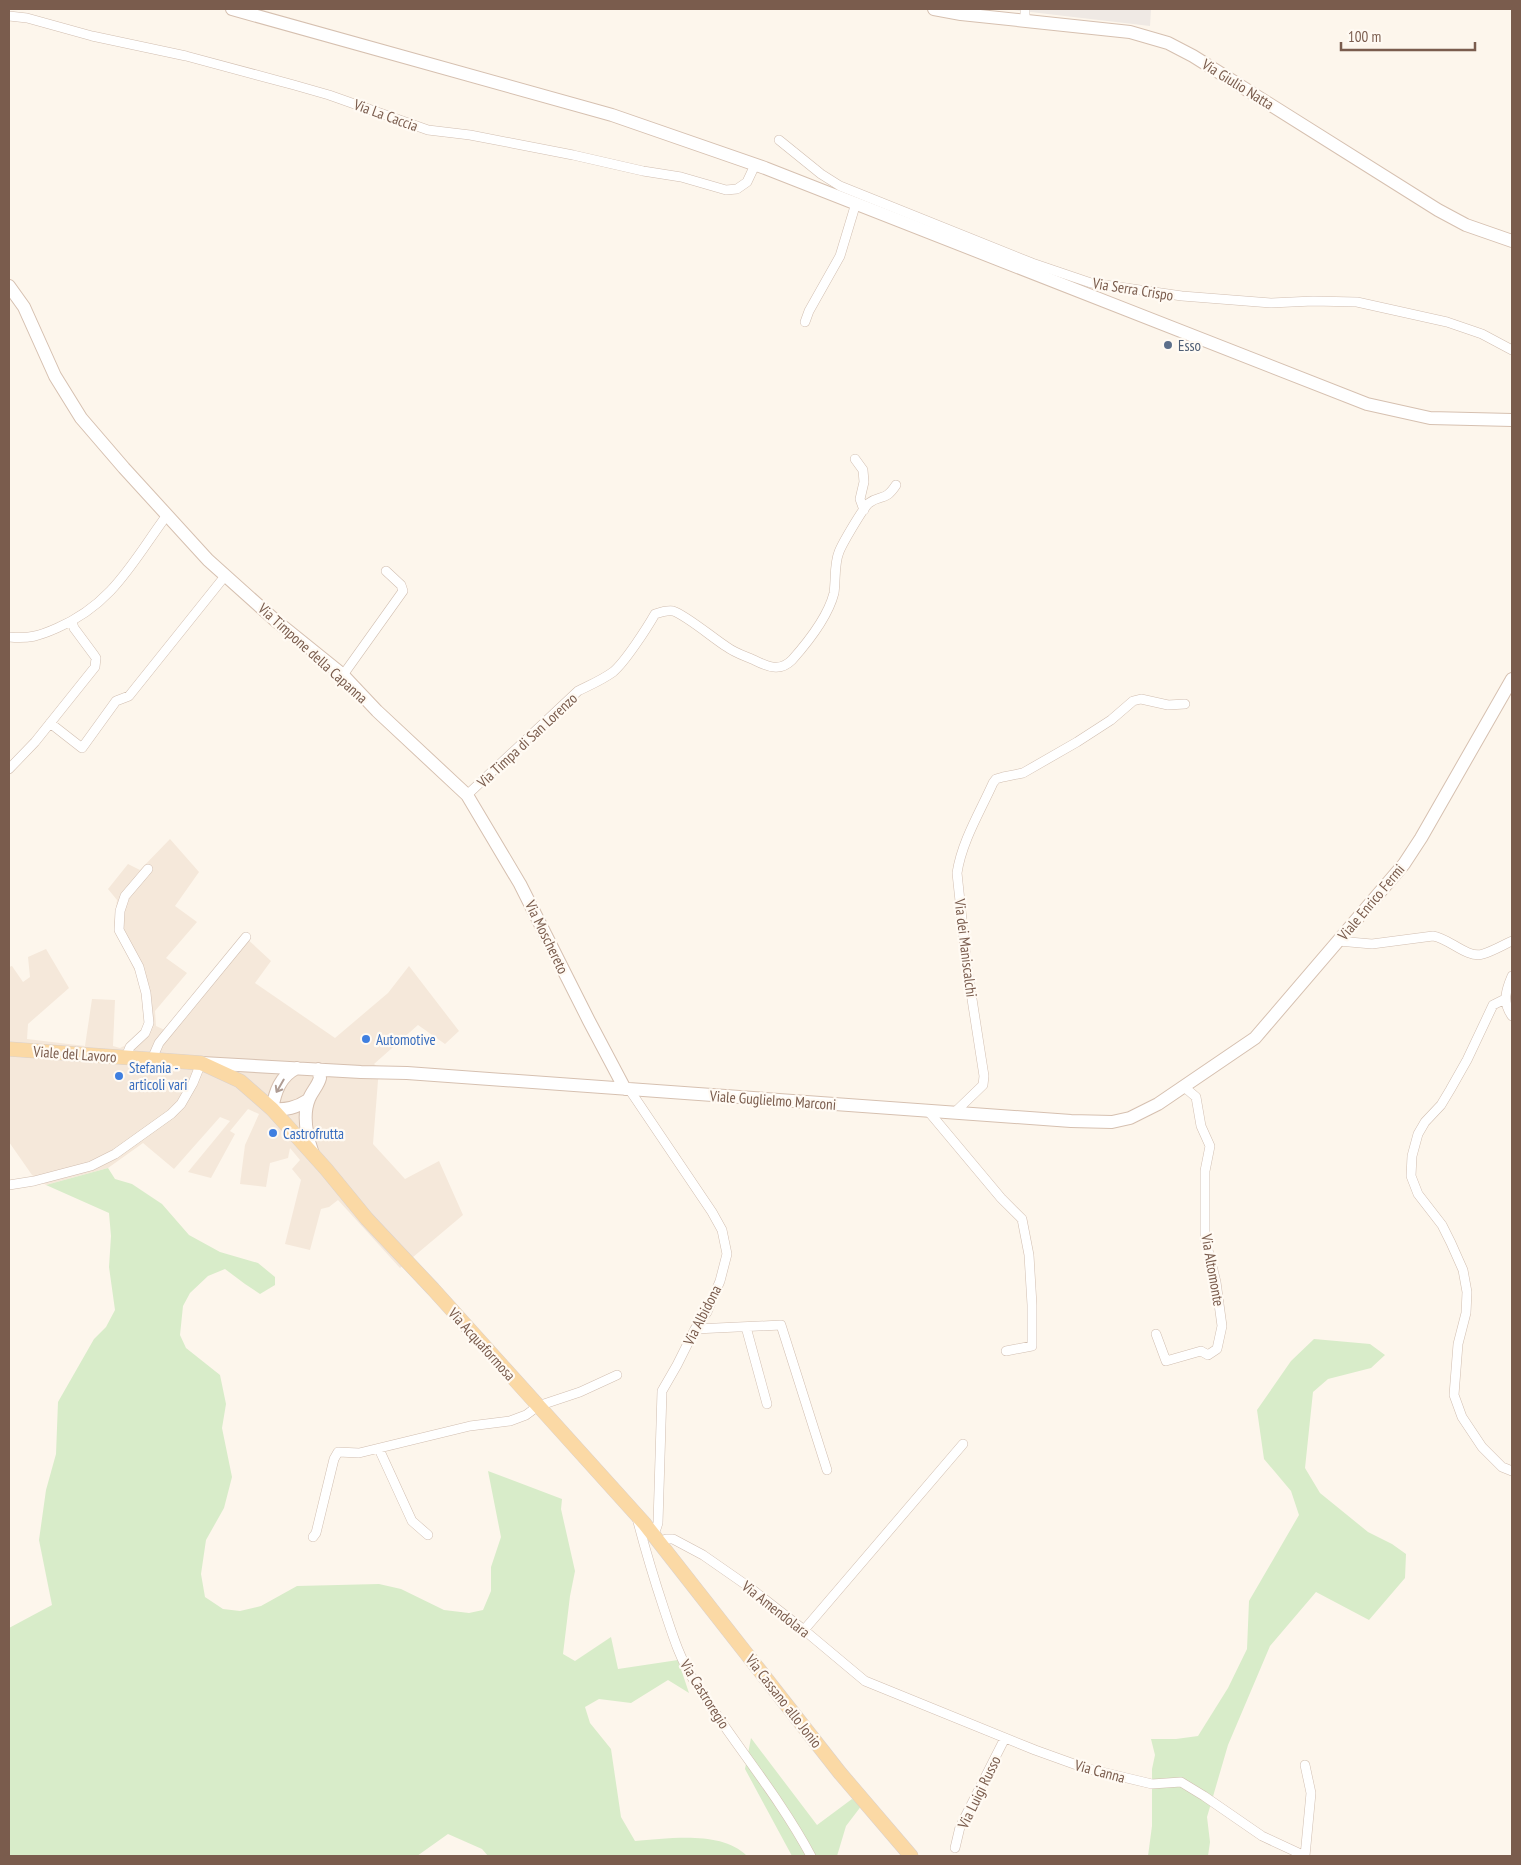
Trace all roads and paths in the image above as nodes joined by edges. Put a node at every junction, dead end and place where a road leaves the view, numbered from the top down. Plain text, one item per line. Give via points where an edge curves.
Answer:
1 (232, 9) edge
2 (934, 9) edge
3 (1026, 15) edge
4 (9, 16) edge
5 (778, 140) dead end
6 (756, 165) junction
7 (856, 203) junction
8 (1512, 241) edge
9 (9, 286) edge
10 (806, 322) dead end
11 (1512, 350) edge
12 (1512, 420) edge
13 (855, 459) dead end
14 (896, 485) dead end
15 (864, 510) junction
16 (167, 515) junction
17 (386, 571) dead end
18 (225, 576) junction
19 (72, 622) junction
20 (9, 637) edge
21 (342, 676) junction
22 (1512, 679) edge
23 (1184, 704) dead end
24 (50, 723) junction
25 (9, 769) edge
26 (464, 792) junction
27 (148, 869) dead end
28 (246, 937) dead end
29 (1338, 941) junction
30 (1512, 942) edge
31 (1512, 976) edge
32 (1505, 999) junction
33 (1512, 1016) edge
34 (9, 1049) edge
35 (126, 1058) junction
36 (152, 1059) junction
37 (201, 1063) junction
38 (297, 1068) junction
39 (319, 1075) junction
40 (1183, 1086) junction
41 (627, 1089) junction
42 (308, 1100) junction
43 (272, 1109) junction
44 (929, 1112) junction
45 (954, 1113) junction
46 (313, 1154) junction
47 (9, 1185) edge
48 (746, 1327) junction
49 (695, 1329) junction
50 (1156, 1334) dead end
51 (1006, 1352) dead end
52 (617, 1375) dead end
53 (768, 1404) dead end
54 (538, 1406) junction
55 (964, 1444) dead end
56 (379, 1449) junction
57 (827, 1470) dead end
58 (1512, 1471) edge
59 (637, 1515) junction
60 (428, 1535) dead end
61 (313, 1537) dead end
62 (656, 1538) junction
63 (804, 1630) junction
64 (888, 1691) joint
65 (1005, 1738) junction
66 (1306, 1765) dead end
67 (955, 1848) dead end
68 (811, 1856) edge
69 (911, 1856) edge
70 (1302, 1856) edge

1 - 6 street via 612,115
2 - 3 street, Via Giulio Natta
3 - 8 street, Via Giulio Natta via 1130,32 1168,43 1438,210 1466,225
4 - 6 street, Via La Caccia via 294,84 428,130 573,155 643,172 681,177 726,190 737,189 747,182
5 - 11 street, Via Serra Crispo via 840,186 1091,284 1272,303 1357,302 1448,322 1482,334
6 - 7 street
7 - 10 street via 840,256
7 - 12 street via 1367,404 1430,418
9 - 16 street, Via Timpone della Capanna via 24,307 55,376 82,418
13 - 15 street via 863,470 860,498
14 - 15 street via 890,494 869,503
15 - 26 street, Via Timpa di San Lorenzo via 839,552 831,602 810,638 782,668 760,663 729,648 674,612 655,614 615,670 578,691
16 - 18 street, Via Timpone della Capanna
16 - 19 street via 132,567 104,598
17 - 21 street via 403,591
18 - 21 street, Via Timpone della Capanna
18 - 24 street via 130,696 116,701 82,748
19 - 20 street via 36,637
19 - 24 street via 96,658 94,667
21 - 26 street, Via Timpone della Capanna
22 - 29 street, Viale Enrico Fermi via 1417,845
23 - 45 street, Via dei Maniscalchi via 1133,701 1077,742 1023,773 996,779 993,783 967,838 957,872 983,1085
24 - 25 street
26 - 41 street, Via Moschereto via 520,884
27 - 35 street via 125,896 120,911 119,930 139,967 146,993 148,1023
28 - 36 street via 159,1043
29 - 30 street via 1372,944 1433,936 1482,955
29 - 40 street, Viale Enrico Fermi via 1255,1038
31 - 32 street
32 - 33 street
32 - 58 street via 1493,1005 1450,1090 1418,1134 1411,1176 1418,1194 1442,1225 1463,1270 1466,1313 1458,1344 1454,1395 1462,1417 1482,1446 1502,1467
34 - 35 main road, Viale del Lavoro
35 - 36 main road, Viale del Lavoro
36 - 37 main road, Viale del Lavoro
37 - 38 street, Viale Guglielmo Marconi
37 - 43 main road, Via Acquaformosa via 240,1081
37 - 47 street via 181,1104 115,1154 91,1166
38 - 39 street, Viale Guglielmo Marconi
38 -> 43 street via 278,1086
39 - 41 street, Viale Guglielmo Marconi via 407,1073
39 - 42 street
40 - 45 street, Viale Guglielmo Marconi via 1140,1114 1112,1122
40 - 50 street, Via Altomonte via 1196,1097 1201,1126 1210,1146 1205,1171 1205,1238 1222,1326 1217,1349 1208,1355 1200,1351 1166,1360
41 - 44 street, Viale Guglielmo Marconi
41 - 49 street, Via Albidona via 712,1212 724,1237 727,1254 720,1281 708,1312
42 - 43 street via 285,1110
42 - 46 street via 306,1133
43 - 46 main road, Via Acquaformosa
44 - 45 street, Viale Guglielmo Marconi
44 - 51 street via 1000,1198 1022,1219 1029,1255 1032,1346
46 - 54 main road, Via Acquaformosa via 367,1219
48 - 49 street
48 - 53 street
48 - 57 street via 781,1325
49 - 62 street, Via Albidona via 662,1391
52 - 54 street
54 - 56 street via 510,1421 470,1426
54 - 59 main road, Via Acquaformosa
55 - 63 street
56 - 60 street via 412,1521
56 - 61 street via 359,1453 338,1452
59 - 62 main road, Via Acquaformosa
59 - 68 street, Via Castroregio via 648,1562 677,1649 692,1678
62 - 63 street, Via Amendolara via 673,1539 703,1555
62 - 69 main road, Via Cassano allo Jonio via 840,1773
63 - 64 street, Via Amendolara via 865,1681
64 - 65 street, Via Canna
65 - 67 street, Via Luigi Russo via 960,1827
65 - 70 street, Via Canna via 1085,1768 1152,1784 1181,1782 1262,1836
66 - 70 street via 1310,1792

